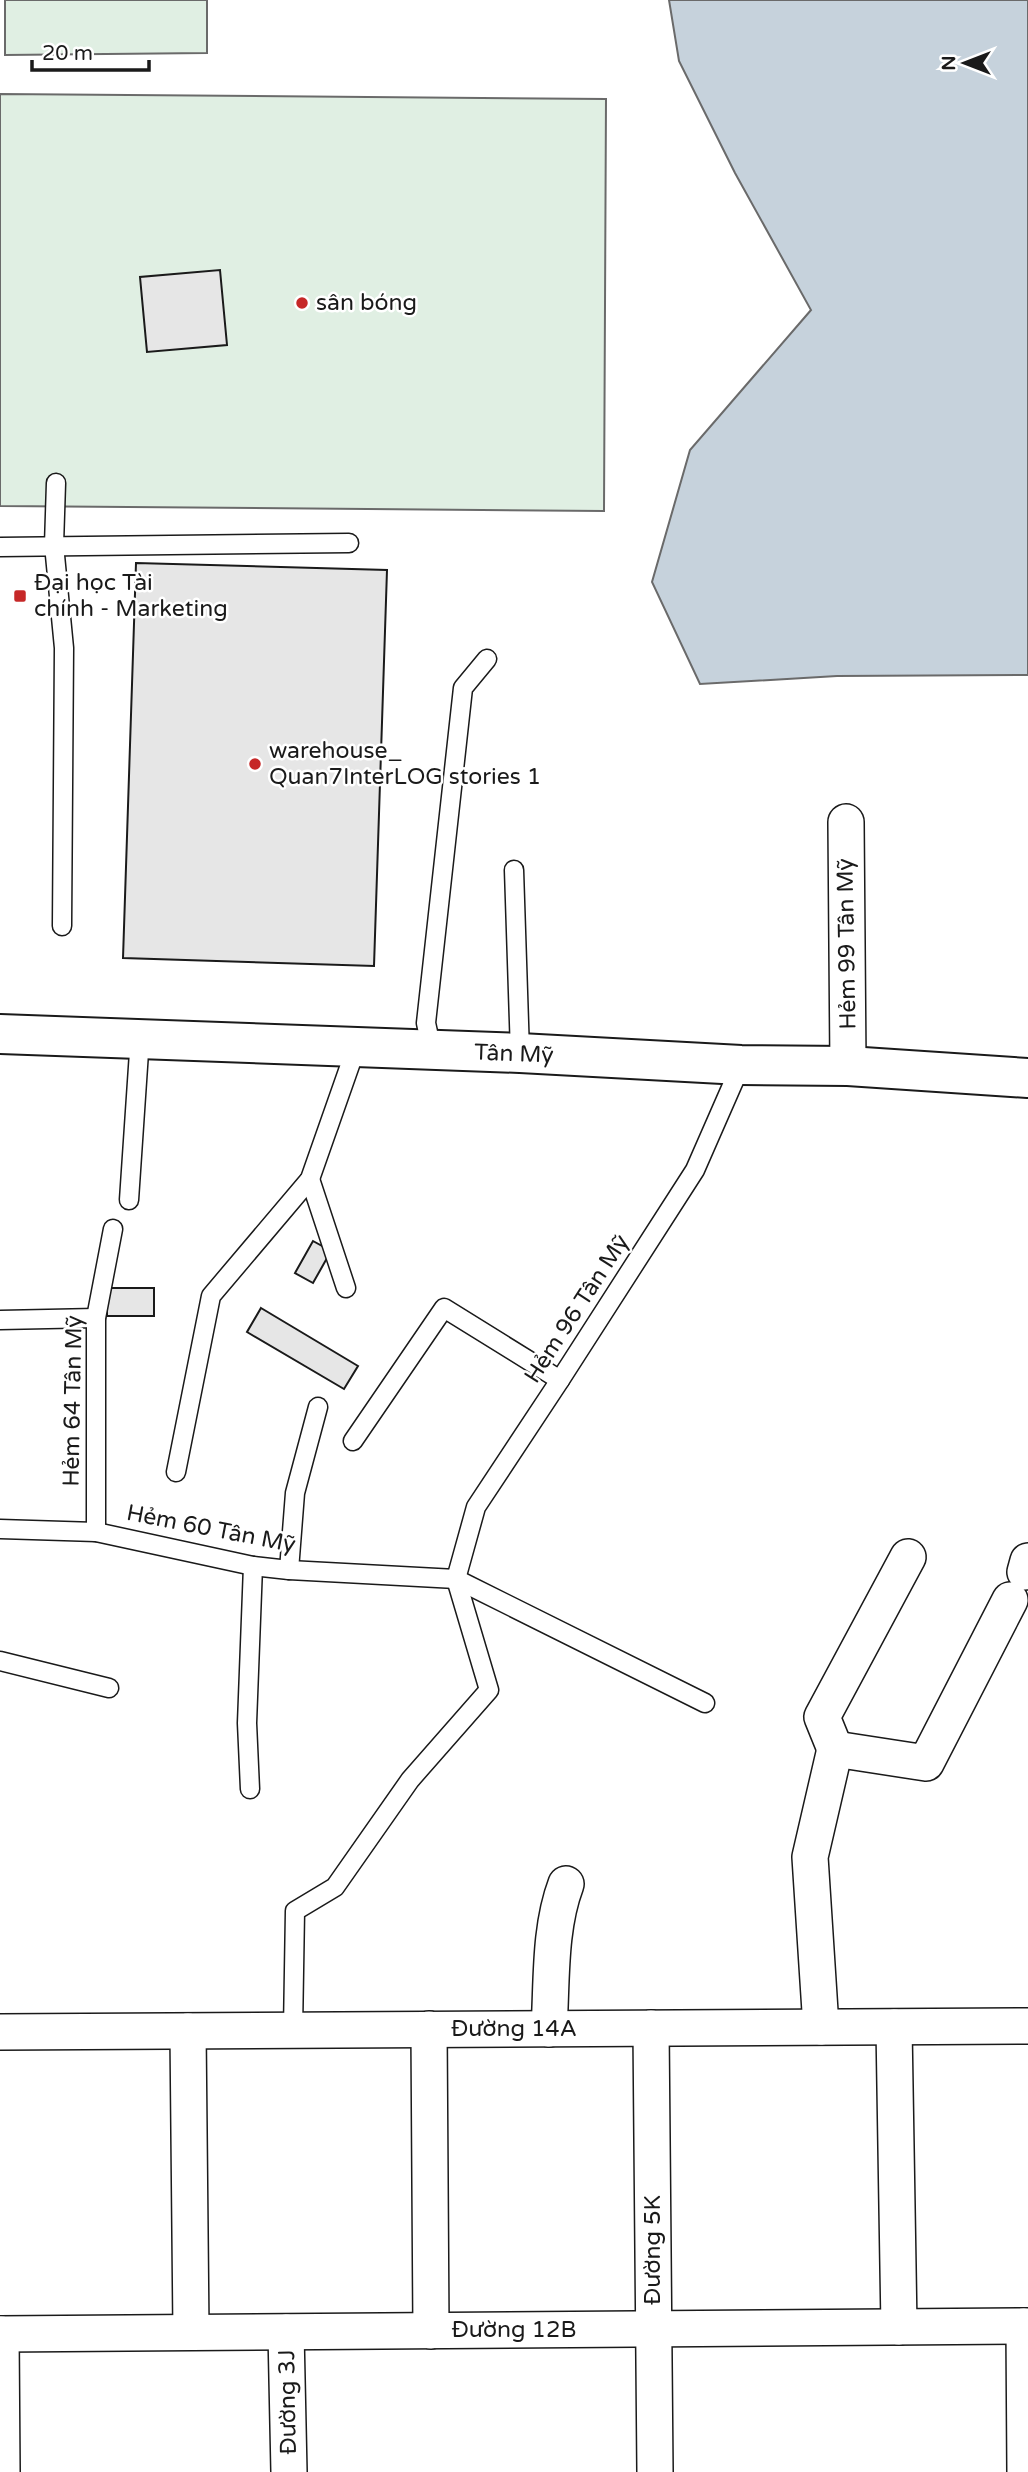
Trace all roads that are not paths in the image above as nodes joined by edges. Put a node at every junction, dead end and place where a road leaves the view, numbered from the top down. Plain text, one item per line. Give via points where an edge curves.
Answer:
1 (56, 484) dead end
2 (349, 543) dead end
3 (54, 545) junction
4 (0, 547) edge
5 (487, 659) dead end
6 (846, 822) dead end
7 (514, 870) dead end
8 (62, 926) dead end
9 (0, 1034) edge
10 (140, 1037) junction
11 (356, 1048) junction
12 (432, 1051) junction
13 (520, 1053) junction
14 (741, 1065) junction
15 (848, 1066) junction
16 (1028, 1078) edge
17 (310, 1179) junction
18 (129, 1200) dead end
19 (113, 1229) dead end
20 (345, 1288) dead end
21 (96, 1318) junction
22 (0, 1320) edge
23 (561, 1380) junction
24 (318, 1407) dead end
25 (353, 1441) dead end
26 (176, 1472) dead end
27 (0, 1529) edge
28 (96, 1532) junction
29 (908, 1557) dead end
30 (253, 1566) junction
31 (289, 1570) junction
32 (1021, 1577) edge
33 (456, 1579) junction
34 (0, 1661) edge
35 (109, 1688) dead end
36 (705, 1703) dead end
37 (835, 1749) junction
38 (250, 1789) dead end
39 (566, 1884) dead end
40 (1028, 2026) edge
41 (821, 2027) junction
42 (894, 2027) junction
43 (652, 2028) junction
44 (429, 2029) junction
45 (550, 2029) junction
46 (293, 2030) junction
47 (188, 2031) junction
48 (0, 2032) edge
49 (1026, 2326) edge
50 (899, 2327) junction
51 (654, 2329) junction
52 (431, 2330) junction
53 (191, 2332) junction
54 (286, 2332) junction
55 (0, 2334) edge
56 (2, 2472) edge
57 (289, 2472) edge
58 (655, 2472) edge
59 (1025, 2472) edge

1 - 3 lane
2 - 3 lane
3 - 4 lane
3 - 8 lane via 64,648
5 - 12 lane via 463,688 426,1023
6 - 15 street, Hẻm 99 Tân Mỹ
7 - 13 lane
9 - 10 street, Tân Mỹ
10 - 11 street, Tân Mỹ
10 - 18 lane
11 - 12 street, Tân Mỹ
11 - 17 lane
12 - 13 street, Tân Mỹ
13 - 14 street, Tân Mỹ
14 - 15 street, Tân Mỹ
14 - 23 lane, Hẻm 96 Tân Mỹ via 695,1170
15 - 16 street, Tân Mỹ
17 - 20 lane
17 - 26 lane via 211,1296
19 - 21 lane, Hẻm 64 Tân Mỹ
21 - 22 lane
21 - 28 lane, Hẻm 64 Tân Mỹ
23 - 25 lane via 444,1308
23 - 33 lane, Hẻm 96 Tân Mỹ via 476,1507
24 - 31 lane via 295,1493
27 - 28 lane, Hẻm 60 Tân Mỹ
28 - 30 lane, Hẻm 60 Tân Mỹ
29 - 37 street via 822,1717
30 - 31 lane, Hẻm 60 Tân Mỹ
30 - 38 lane via 247,1723
31 - 33 lane, Hẻm 60 Tân Mỹ
32 - 37 street via 926,1763
33 - 36 lane
33 - 46 lane via 489,1690 410,1780 335,1887 295,1911
34 - 35 lane
37 - 41 street via 810,1857
39 - 45 street via 555,1930
40 - 42 street, Đường 14A
41 - 42 street, Đường 14A
41 - 43 street, Đường 14A
42 - 50 street
43 - 45 street, Đường 14A
43 - 51 street, Đường 5K
44 - 45 street, Đường 14A
44 - 46 street, Đường 14A
44 - 52 street
46 - 47 street, Đường 14A
47 - 48 street, Đường 14A
47 - 53 street
49 - 50 street, Đường 12B
49 - 59 street
50 - 51 street, Đường 12B
51 - 52 street, Đường 12B
51 - 58 street, Đường 5K
52 - 54 street, Đường 12B
53 - 54 street, Đường 12B
53 - 55 street, Đường 12B
54 - 57 street, Đường 3J
55 - 56 street

